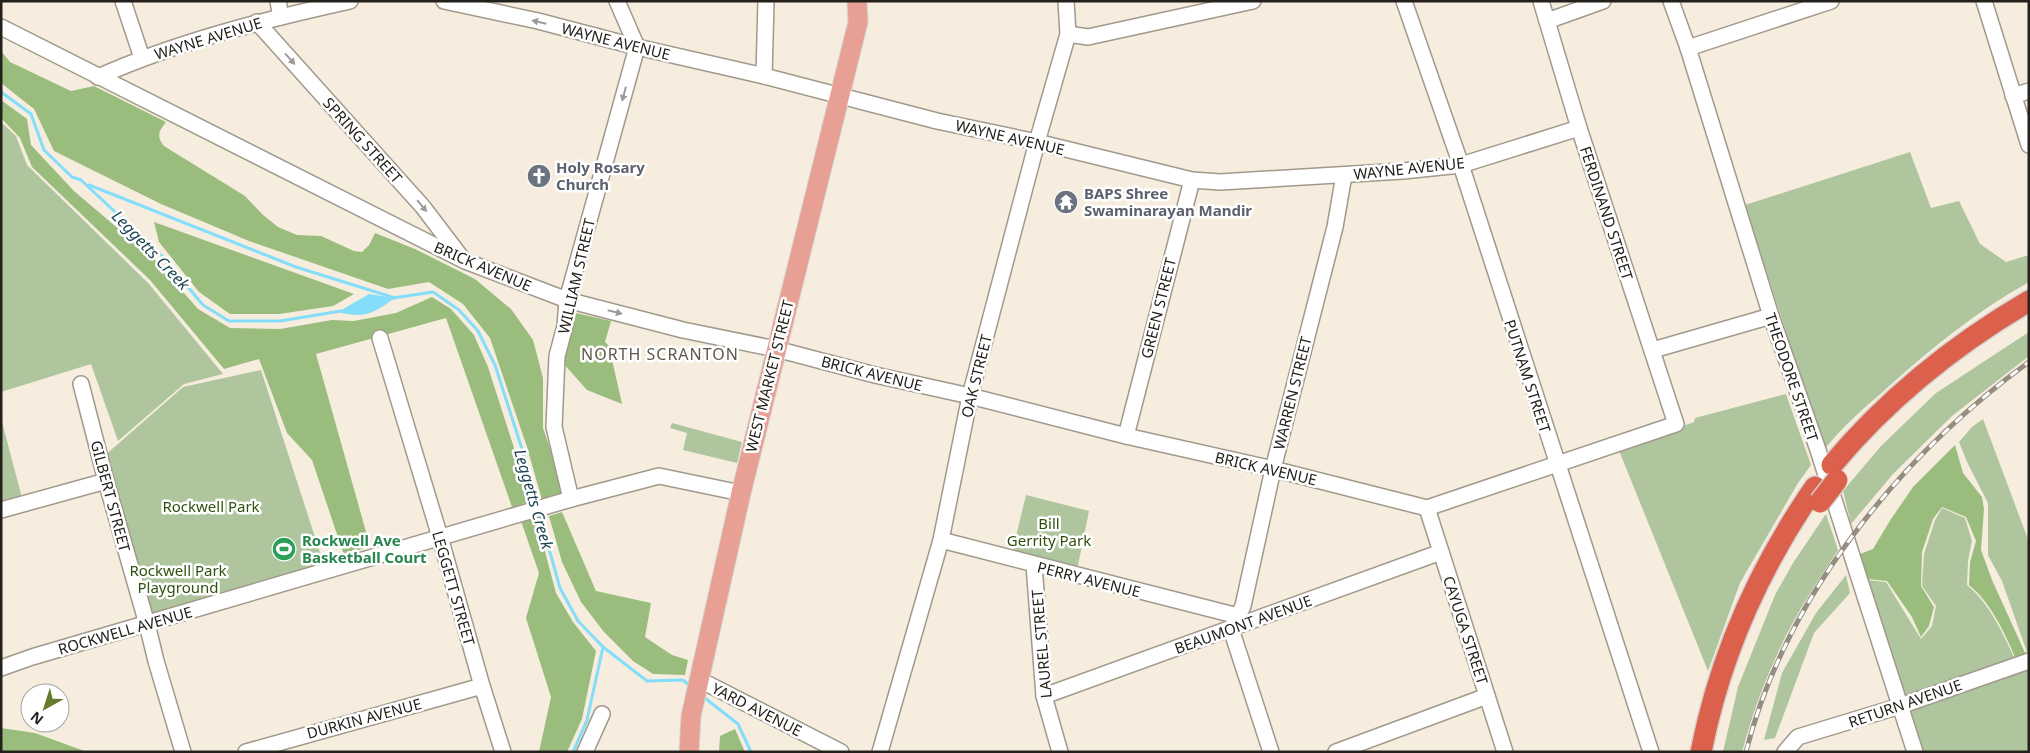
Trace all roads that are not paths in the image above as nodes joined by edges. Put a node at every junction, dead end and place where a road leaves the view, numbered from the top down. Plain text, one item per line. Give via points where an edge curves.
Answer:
1 (123, 1) edge
2 (278, 1) edge
3 (350, 1) edge
4 (444, 1) edge
5 (617, 1) edge
6 (766, 1) edge
7 (857, 1) edge
8 (1066, 1) edge
9 (1253, 1) edge
10 (1404, 1) edge
11 (1540, 1) edge
12 (1603, 1) edge
13 (1671, 1) edge
14 (1831, 1) edge
15 (1984, 1) edge
16 (281, 17) junction
17 (1547, 21) junction
18 (257, 22) junction
19 (1, 26) edge
20 (1068, 34) junction
21 (637, 47) junction
22 (1688, 48) junction
23 (142, 58) junction
24 (764, 76) junction
25 (98, 77) junction
26 (2029, 92) edge
27 (840, 95) junction
28 (2012, 96) junction
29 (1579, 128) junction
30 (1037, 142) junction
31 (2029, 145) edge
32 (1461, 165) junction
33 (1344, 175) junction
34 (1192, 180) junction
35 (465, 261) junction
36 (568, 300) junction
37 (2029, 301) edge
38 (1771, 316) junction
39 (2029, 316) edge
40 (380, 338) dead end
41 (776, 348) junction
42 (1652, 350) junction
43 (81, 384) dead end
44 (970, 396) junction
45 (1126, 436) junction
46 (1557, 464) junction
47 (1273, 469) junction
48 (1835, 472) junction
49 (106, 481) junction
50 (741, 493) junction
51 (1818, 495) junction
52 (571, 499) junction
53 (1427, 508) junction
54 (1, 510) edge
55 (440, 537) junction
56 (941, 540) junction
57 (1442, 552) junction
58 (1034, 565) junction
59 (1235, 623) junction
60 (147, 624) junction
61 (2029, 661) edge
62 (1, 668) edge
63 (700, 680) junction
64 (482, 686) junction
65 (1044, 696) junction
66 (1487, 696) junction
67 (1900, 706) junction
68 (602, 714) dead end
69 (1784, 751) edge
70 (184, 752) edge
71 (246, 752) edge
72 (503, 752) edge
73 (584, 752) edge
74 (689, 752) edge
75 (841, 752) edge
76 (880, 752) edge
77 (1060, 752) edge
78 (1271, 752) edge
79 (1336, 752) edge
80 (1505, 752) edge
81 (1651, 752) edge
82 (1700, 752) edge
83 (1714, 752) edge
84 (1915, 752) edge

1 - 23 street
2 - 16 street
3 - 16 street, WAYNE AVENUE
21 -> 4 street, WAYNE AVENUE
5 - 21 street
6 - 24 street
7 - 27 main road, WEST MARKET STREET via 858,22
8 - 20 street, OAK STREET
9 - 20 street via 1088,37
10 - 32 street, PUTNAM STREET
11 - 17 street, FERDINAND STREET
12 - 17 street
13 - 22 street, THEODORE STREET
14 - 22 street
15 - 28 street
16 - 18 street, WAYNE AVENUE
17 - 29 street, FERDINAND STREET
18 - 23 street, WAYNE AVENUE
18 -> 35 street, SPRING STREET via 423,207
19 - 25 street, BRICK AVENUE
20 - 30 street, OAK STREET
21 - 24 street, WAYNE AVENUE
21 -> 36 street, WILLIAM STREET
22 - 38 street, THEODORE STREET
23 - 25 street, WAYNE AVENUE
24 - 27 street, WAYNE AVENUE
25 - 35 street, BRICK AVENUE
26 - 28 street
27 - 30 street, WAYNE AVENUE via 937,121
27 - 41 main road, WEST MARKET STREET
28 - 31 street
29 - 32 street, WAYNE AVENUE
29 - 42 street, FERDINAND STREET
30 - 34 street, WAYNE AVENUE
30 - 44 street, OAK STREET
32 - 33 street, WAYNE AVENUE
32 - 46 street, PUTNAM STREET
33 - 34 street, WAYNE AVENUE via 1220,182
33 - 47 street, WARREN STREET via 1335,227
34 - 45 street, GREEN STREET
35 - 36 street, BRICK AVENUE
36 -> 41 street, BRICK AVENUE via 683,330
36 - 52 street, WILLIAM STREET via 557,356 554,427
37 - 48 highway via 1960,344 1918,377 1881,412
38 - 42 street
38 - 67 street, THEODORE STREET via 1820,456
39 - 48 highway via 1968,355 1926,387
40 - 55 street, LEGGETT STREET
41 - 44 street, BRICK AVENUE
41 - 50 main road, WEST MARKET STREET
42 - 46 street, FERDINAND STREET via 1676,424
43 - 49 street, GILBERT STREET
44 - 45 street, BRICK AVENUE
44 - 56 street, OAK STREET
45 - 47 street, BRICK AVENUE
46 - 53 street
46 - 81 street, PUTNAM STREET
47 - 53 street, BRICK AVENUE
47 - 59 street, WARREN STREET via 1243,606
48 - 51 highway, bridge
49 - 54 street
49 - 60 street, GILBERT STREET
50 - 52 street, ROCKWELL AVENUE via 659,476
50 - 63 main road, WEST MARKET STREET
51 - 82 highway via 1774,551 1740,619 1718,680
51 - 83 highway via 1752,624 1726,700
52 - 55 street, ROCKWELL AVENUE
53 - 57 street, CAYUGA STREET
55 - 60 street, ROCKWELL AVENUE
55 - 64 street, LEGGETT STREET
56 - 58 street, PERRY AVENUE
56 - 76 street, OAK STREET
57 - 59 street, BEAUMONT AVENUE
57 - 66 street, CAYUGA STREET
58 - 59 street, PERRY AVENUE
58 - 65 street, LAUREL STREET
59 - 65 street, BEAUMONT AVENUE
59 - 78 street
60 - 62 street, ROCKWELL AVENUE
60 - 70 street, GILBERT STREET
61 - 67 street, RETURN AVENUE
63 - 74 main road, WEST MARKET STREET via 691,716
63 - 75 street, YARD AVENUE
64 - 71 street, DURKIN AVENUE
64 - 72 street, LEGGETT STREET
65 - 77 street, LAUREL STREET
66 - 79 street
66 - 80 street, CAYUGA STREET
67 - 69 street, RETURN AVENUE via 1798,737
67 - 84 street, THEODORE STREET
68 - 73 street

